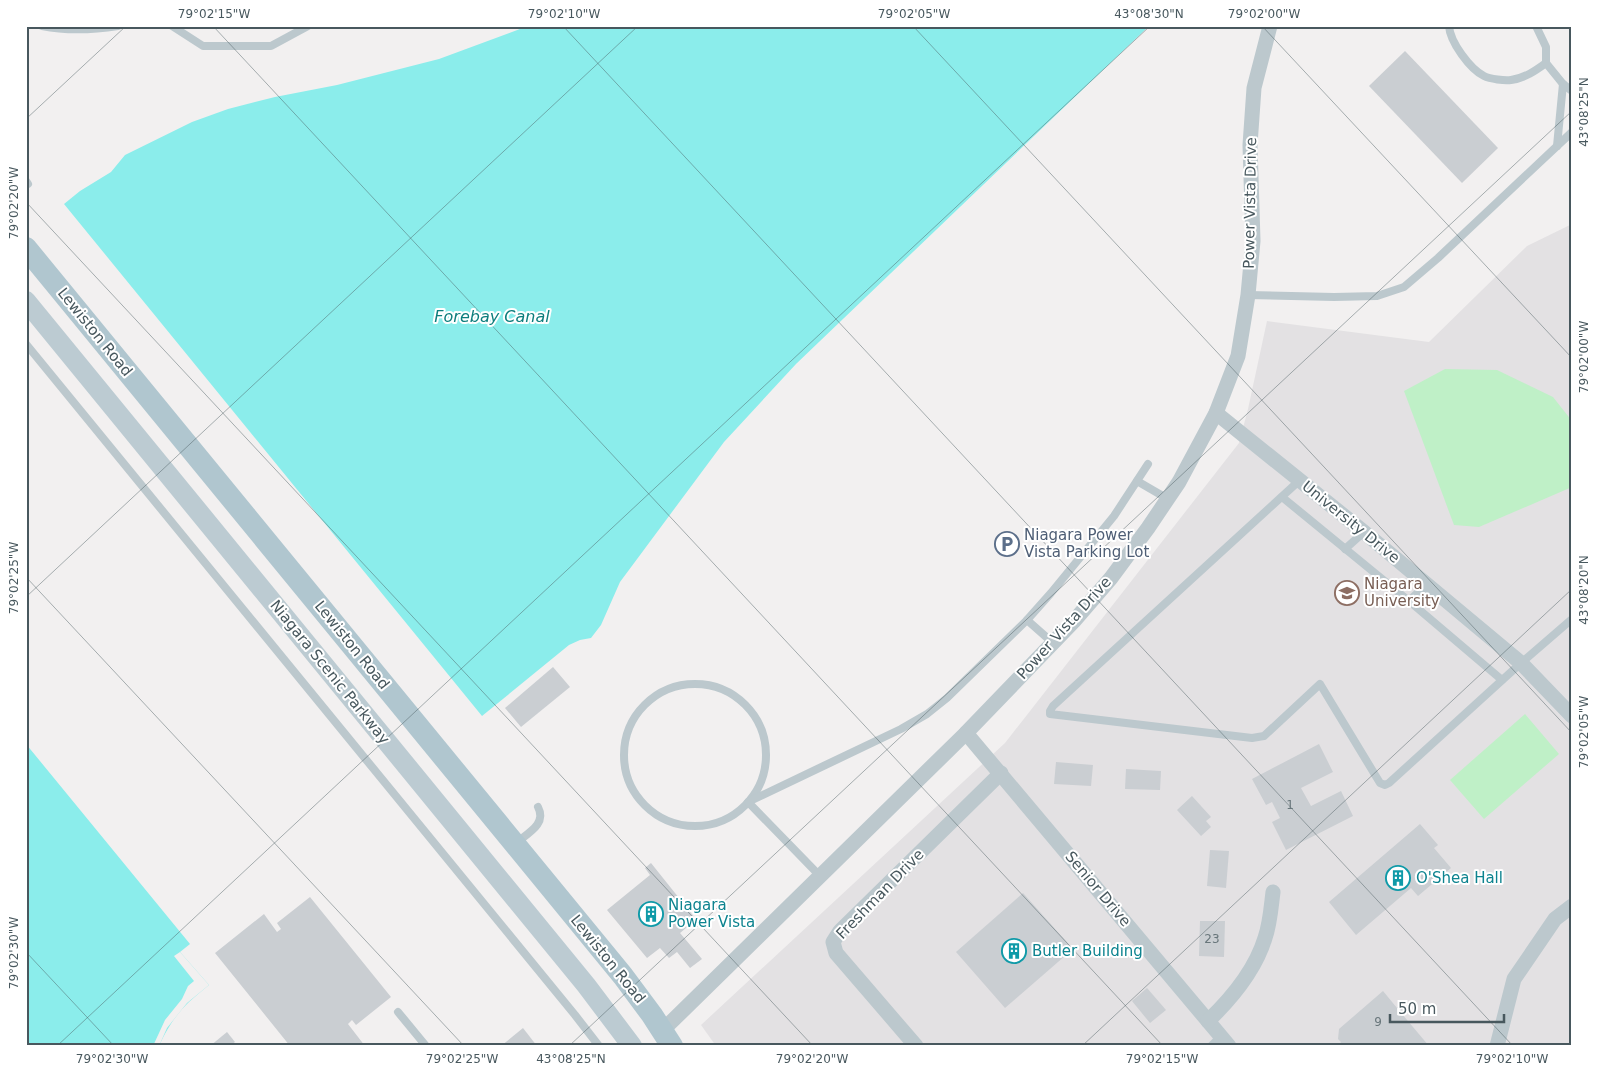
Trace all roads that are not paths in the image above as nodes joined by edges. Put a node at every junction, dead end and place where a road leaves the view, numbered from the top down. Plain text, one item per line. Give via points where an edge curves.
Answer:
1 (42, 26) edge
2 (118, 26) edge
3 (172, 26) edge
4 (308, 26) edge
5 (1270, 26) edge
6 (1449, 26) edge
7 (1536, 26) edge
8 (1546, 62) junction
9 (1563, 84) junction
10 (1572, 91) edge
11 (1572, 132) edge
12 (1557, 146) junction
13 (26, 248) edge
14 (1248, 295) junction
15 (26, 301) edge
16 (26, 344) edge
17 (1216, 413) junction
18 (1148, 464) dead end
19 (1300, 480) junction
20 (1137, 481) junction
21 (1282, 497) junction
22 (1168, 499) junction
23 (1364, 532) junction
24 (1346, 549) junction
25 (1427, 584) junction
26 (1409, 601) junction
27 (1572, 619) edge
28 (1027, 620) junction
29 (1053, 643) junction
30 (1521, 663) junction
31 (1502, 680) junction
32 (1572, 716) edge
33 (966, 733) junction
34 (1001, 773) junction
35 (748, 802) junction
36 (538, 807) dead end
37 (515, 844) junction
38 (820, 876) junction
39 (1273, 892) dead end
40 (1572, 906) edge
41 (398, 1012) dead end
42 (1208, 1021) junction
43 (668, 1038) edge
44 (1221, 1043) edge
45 (426, 1046) edge
46 (598, 1046) edge
47 (632, 1046) edge
48 (916, 1046) edge
49 (1497, 1046) edge

1 - 2 lane via 88,30
3 - 4 lane via 203,46 271,46
5 - 14 street, Power Vista Drive via 1254,88 1250,145 1253,241
6 - 8 lane via 1462,56 1484,76 1510,81 1531,74
7 - 8 lane via 1546,46
8 - 9 lane
9 - 10 lane
9 - 12 lane
11 - 12 lane
12 - 14 lane via 1404,287 1377,296
13 - 37 main road, Lewiston Road
14 - 17 street, Power Vista Drive via 1238,356
15 - 47 main road, Niagara Scenic Parkway via 580,977
16 - 46 lane
17 - 19 street, University Drive
17 - 22 street, Power Vista Drive
18 - 20 lane
19 - 21 lane
19 - 23 street, University Drive
20 - 22 lane
20 - 28 lane via 1092,545
21 - 24 lane
21 - 31 lane via 1053,706 1050,714 1259,737 1264,736 1320,684 1380,783 1385,785
22 - 29 street, Power Vista Drive via 1111,578
23 - 24 lane
23 - 25 street, University Drive
24 - 26 lane
25 - 26 lane
25 - 30 street, University Drive
26 - 31 lane
27 - 30 lane
28 - 29 lane
28 - 35 lane via 927,714
29 - 33 street, Power Vista Drive
30 - 31 lane
30 - 32 street, University Drive
33 - 34 street, Senior Drive
33 - 38 street, Power Vista Drive
34 - 42 street, Senior Drive
34 - 48 street, Freshman Drive via 840,931 833,942 836,953
35 - 35 lane via 758,789 765,768 766,745 759,724 746,706 728,692 707,685 684,685 663,692 644,705 632,721 625,740 624,760 628,779 637,797 651,812 668,822 688,827 709,825 728,818
35 - 38 lane
36 - 37 lane via 541,816 538,825
37 - 43 main road, Lewiston Road via 623,976
38 - 43 street, Power Vista Drive
39 - 42 street via 1265,938 1256,960 1240,986
40 - 49 street via 1555,919 1514,979
41 - 45 lane
42 - 44 street, Senior Drive

